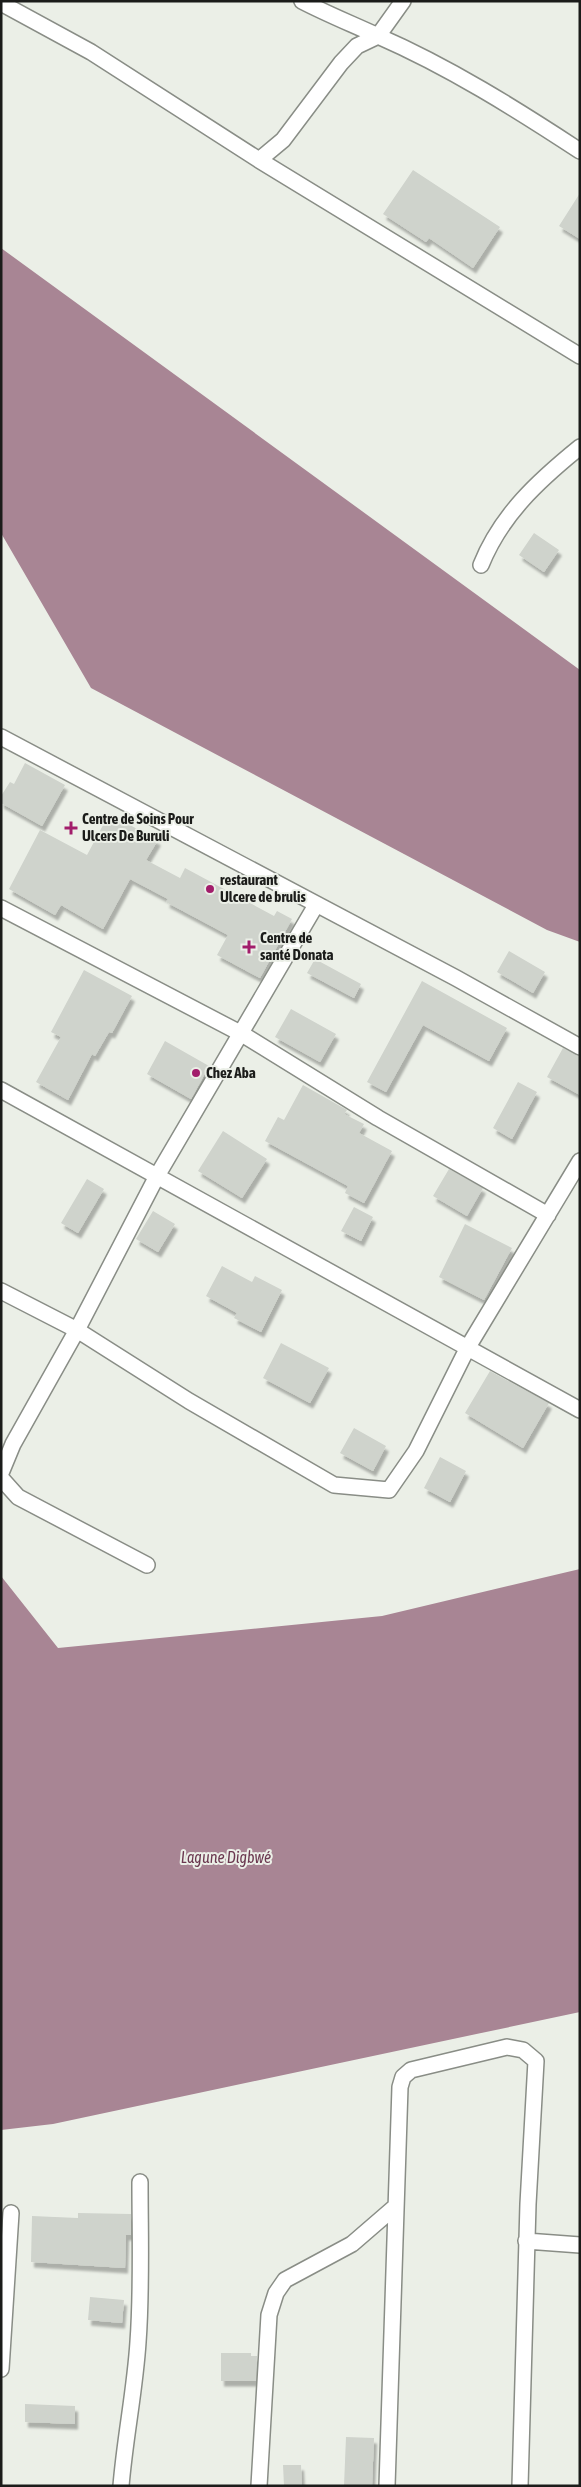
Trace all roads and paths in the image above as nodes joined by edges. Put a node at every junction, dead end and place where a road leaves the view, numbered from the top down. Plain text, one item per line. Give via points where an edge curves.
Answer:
1 (302, 1) edge
2 (403, 1) edge
3 (1, 3) edge
4 (378, 36) junction
5 (580, 151) edge
6 (259, 160) junction
7 (580, 356) edge
8 (580, 447) edge
9 (481, 565) dead end
10 (1, 738) edge
11 (316, 905) junction
12 (1, 908) edge
13 (242, 1034) junction
14 (580, 1047) edge
15 (1, 1090) edge
16 (580, 1160) edge
17 (157, 1176) junction
18 (548, 1215) junction
19 (1, 1291) edge
20 (77, 1330) junction
21 (468, 1347) junction
22 (580, 1410) edge
23 (1, 1473) edge
24 (1, 1478) edge
25 (147, 1565) dead end
26 (140, 2182) dead end
27 (396, 2206) junction
28 (10, 2213) dead end
29 (526, 2241) junction
30 (580, 2245) edge
31 (4, 2269) edge
32 (1, 2369) edge
33 (121, 2486) edge
34 (259, 2486) edge
35 (387, 2486) edge
36 (520, 2486) edge

1 - 4 street
2 - 4 street
3 - 6 street via 91,52
4 - 5 street via 520,112
4 - 6 street via 357,46 283,140
6 - 7 street
8 - 9 street via 508,514
10 - 11 street
11 - 13 street
11 - 14 street
12 - 13 street
13 - 17 street
13 - 18 street via 378,1118
15 - 17 street
16 - 18 street
17 - 20 street
17 - 21 street
18 - 21 street
19 - 20 street
20 - 21 street via 189,1401 334,1485 389,1490 416,1451
20 - 23 street via 13,1444
21 - 22 street
24 - 25 street via 18,1497
26 - 33 street via 139,2340
27 - 29 street via 403,2077 411,2070 507,2047 523,2050 536,2061
27 - 34 street via 352,2244 285,2280 276,2293 269,2315
27 - 35 street
28 - 31 street
29 - 30 street
29 - 36 street
31 - 32 street

